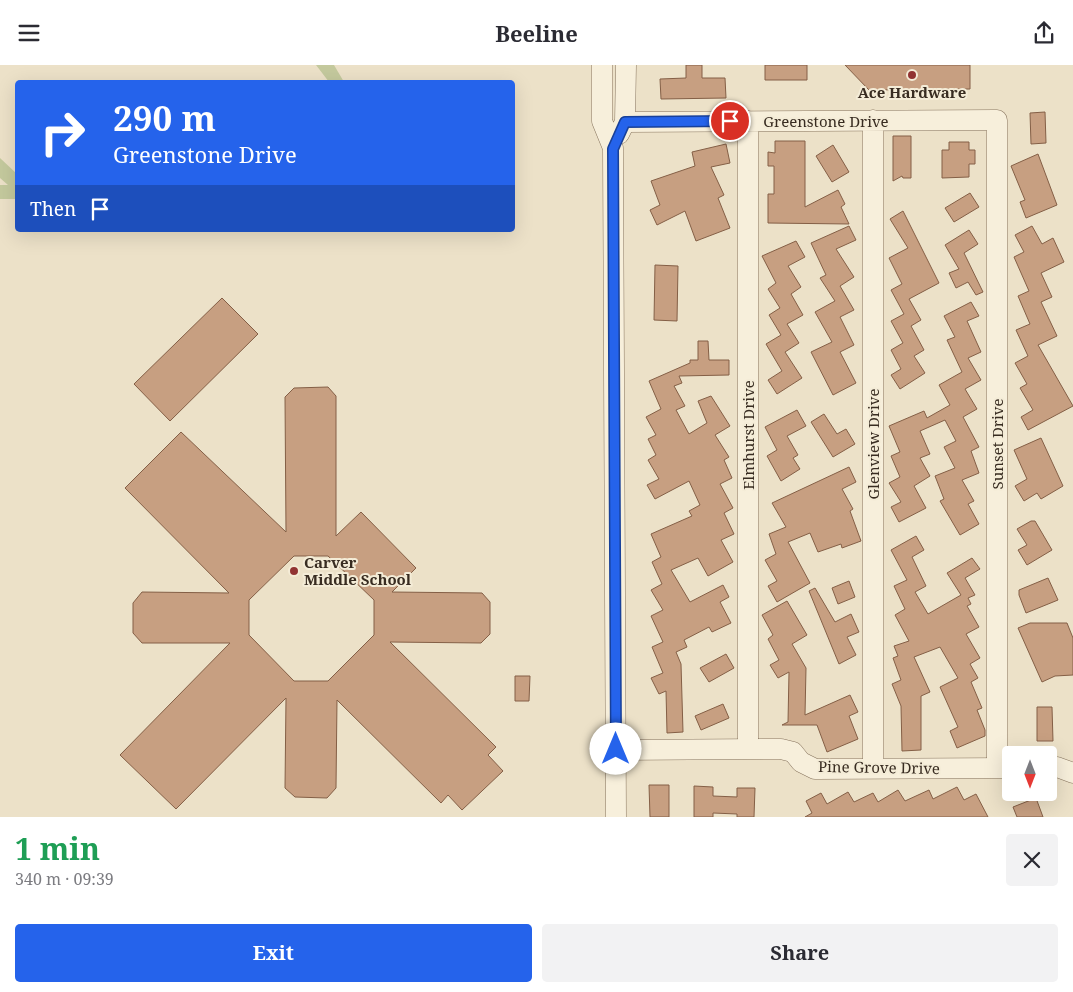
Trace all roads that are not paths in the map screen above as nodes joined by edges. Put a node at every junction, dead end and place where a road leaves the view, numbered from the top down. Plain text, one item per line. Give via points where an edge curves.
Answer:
1 (602, 65) edge
2 (626, 65) edge
3 (873, 120) junction
4 (997, 120) joint
5 (748, 121) junction
6 (625, 122) junction
7 (613, 149) junction
8 (1004, 746) edge
9 (616, 749) junction
10 (748, 749) junction
11 (873, 768) junction
12 (1002, 768) edge
13 (1058, 768) edge
14 (1073, 773) edge
15 (616, 817) edge

1 - 7 street via 602,121
2 - 6 street
3 - 4 street, Greenstone Drive
3 - 5 street, Greenstone Drive
3 - 11 street, Glenview Drive
4 - 8 street, Sunset Drive
5 - 6 street, Greenstone Drive
5 - 10 street, Elmhurst Drive
6 - 7 street
7 - 9 street
9 - 10 street, Pine Grove Drive
9 - 15 street
10 - 11 street, Pine Grove Drive via 793,752 801,762 815,769
11 - 12 street, Pine Grove Drive
13 - 14 street

